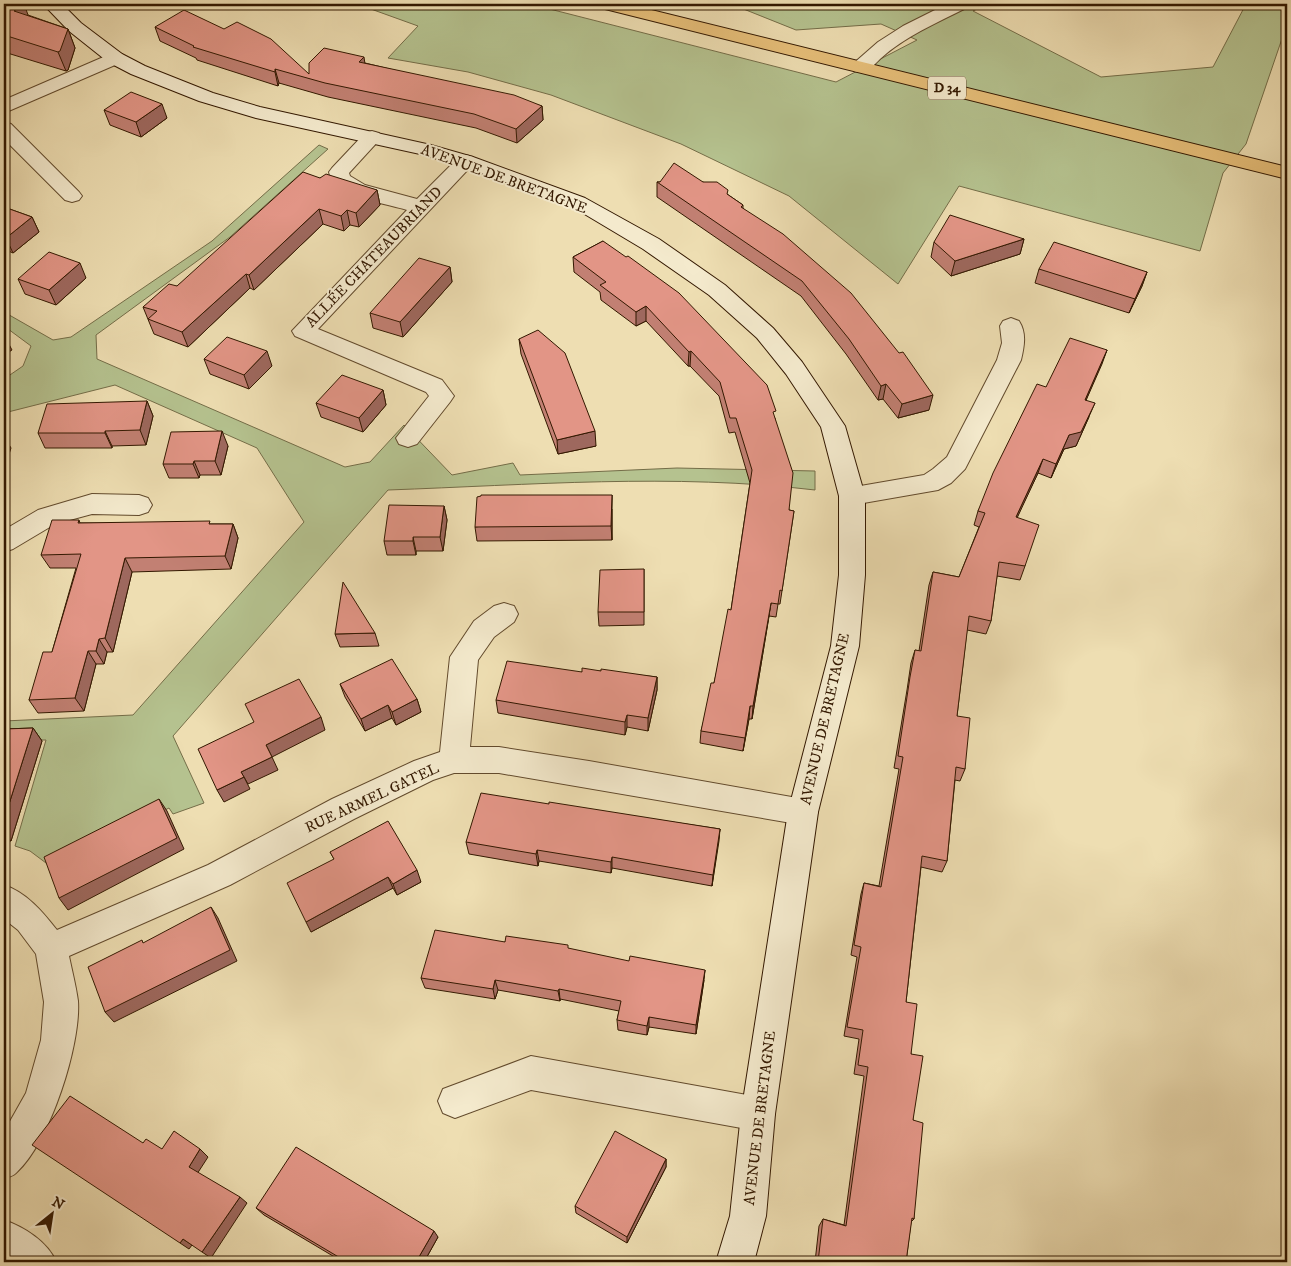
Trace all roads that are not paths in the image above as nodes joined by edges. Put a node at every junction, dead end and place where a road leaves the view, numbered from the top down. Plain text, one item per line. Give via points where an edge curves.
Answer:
1 (52, 4) edge
2 (607, 4) edge
3 (960, 4) edge
4 (115, 58) junction
5 (861, 66) junction
6 (4, 107) edge
7 (4, 128) edge
8 (372, 137) junction
9 (466, 161) junction
10 (1287, 174) edge
11 (72, 196) dead end
12 (422, 207) junction
13 (1011, 326) dead end
14 (408, 438) dead end
15 (852, 496) junction
16 (140, 505) dead end
17 (4, 542) edge
18 (504, 614) dead end
19 (454, 760) junction
20 (803, 812) junction
21 (4, 900) edge
22 (52, 948) junction
23 (455, 1101) dead end
24 (758, 1114) junction
25 (4, 1161) edge
26 (4, 1238) edge
27 (37, 1262) edge
28 (735, 1262) edge

1 - 4 street, AVENUE DE BRETAGNE
2 - 5 main road, D 34
3 - 5 street via 909,30
4 - 6 street
4 - 8 street, AVENUE DE BRETAGNE via 206,97 256,112
5 - 10 main road, D 34
7 - 11 street
8 - 9 street, AVENUE DE BRETAGNE
8 - 12 street via 339,172 341,179 358,189
9 - 12 street, ALLÉE CHATEAUBRIAND
9 - 15 street, AVENUE DE BRETAGNE via 578,202 651,244 717,290 765,332 833,426
12 - 14 street, ALLÉE CHATEAUBRIAND via 303,331 434,386 442,396
13 - 15 street via 1013,343 1009,360 956,463 929,483
15 - 20 street, AVENUE DE BRETAGNE via 852,574 845,646
16 - 17 street via 92,504 47,516
18 - 19 street via 484,629 464,657
19 - 20 street, RUE ARMEL GATEL via 498,760
19 - 22 street, RUE ARMEL GATEL via 424,770 343,809 219,874
20 - 24 street, AVENUE DE BRETAGNE
21 - 22 street via 29,919
22 - 25 street via 61,1002 58,1040 42,1100
23 - 24 street via 530,1072
24 - 28 street, AVENUE DE BRETAGNE via 748,1216
26 - 27 street

